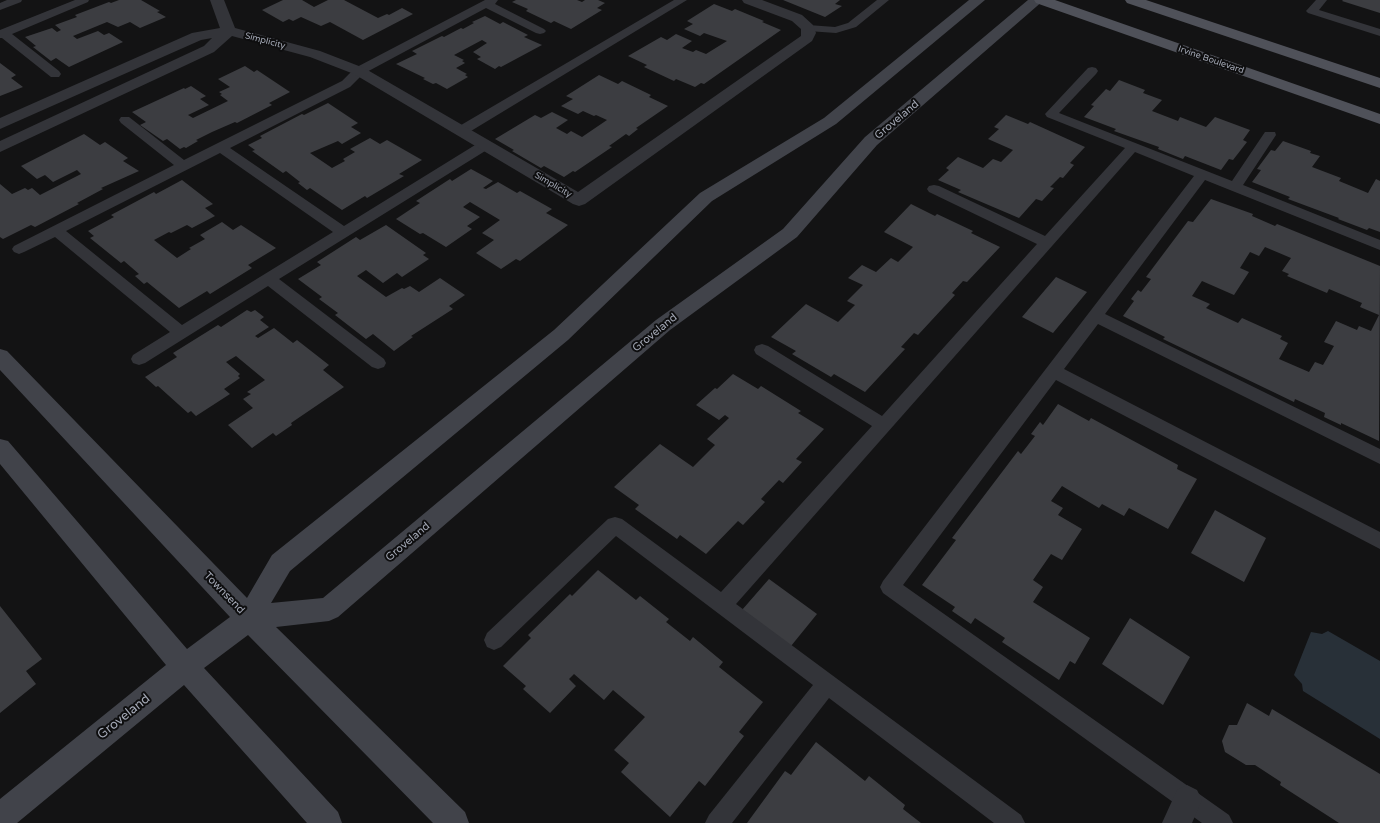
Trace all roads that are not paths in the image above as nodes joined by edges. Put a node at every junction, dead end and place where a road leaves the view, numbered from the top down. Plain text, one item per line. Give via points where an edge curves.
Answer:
1 (17, 0) edge
2 (84, 0) edge
3 (682, 0) edge
4 (884, 0) edge
5 (978, 0) edge
6 (1037, 0) edge
7 (1041, 0) edge
8 (1132, 0) edge
9 (1322, 0) edge
10 (221, 1) edge
11 (756, 1) edge
12 (490, 2) edge
13 (0, 7) edge
14 (808, 28) junction
15 (228, 31) junction
16 (540, 31) dead end
17 (1380, 33) edge
18 (2, 34) edge
19 (359, 71) junction
20 (1092, 71) dead end
21 (55, 74) dead end
22 (1380, 83) edge
23 (1380, 119) edge
24 (125, 120) dead end
25 (0, 124) edge
26 (461, 131) junction
27 (1270, 135) dead end
28 (485, 145) junction
29 (0, 147) edge
30 (221, 147) junction
31 (1133, 147) junction
32 (183, 166) junction
33 (1203, 174) junction
34 (1235, 187) junction
35 (934, 189) dead end
36 (56, 230) junction
37 (344, 233) junction
38 (1047, 243) junction
39 (1380, 245) edge
40 (19, 249) dead end
41 (269, 279) junction
42 (1096, 316) junction
43 (180, 333) junction
44 (762, 350) dead end
45 (0, 357) edge
46 (139, 359) dead end
47 (378, 363) dead end
48 (1054, 370) junction
49 (883, 425) junction
50 (0, 448) edge
51 (1380, 457) edge
52 (1380, 541) edge
53 (722, 605) junction
54 (248, 618) junction
55 (494, 640) dead end
56 (185, 667) junction
57 (827, 684) junction
58 (1182, 811) edge
59 (0, 818) edge
60 (327, 823) edge
61 (454, 823) edge
62 (717, 823) edge
63 (1013, 823) edge
64 (1221, 823) edge

1 - 13 lane
2 - 18 lane
3 - 26 lane
4 - 14 lane via 852,25 836,30
5 - 54 street, Groveland via 830,121 706,197 561,335 281,563
6 - 54 street, Groveland via 872,141 790,233 663,325 329,609
7 - 23 main road, Irvine Boulevard
8 - 22 main road
9 - 17 lane via 1312,11
10 - 15 street
11 - 14 street via 798,18
12 - 16 lane
12 - 19 lane
14 - 28 street, Simplicity via 807,38 579,200
15 - 19 street, Simplicity via 314,54
15 - 25 street, Simplicity via 197,36
15 - 29 street via 209,49
18 - 21 lane
19 - 26 street, Simplicity
19 - 30 lane via 346,84
20 - 31 lane via 1051,114
24 - 32 lane
26 - 28 street, Simplicity
27 - 34 lane
28 - 37 lane
30 - 32 lane
30 - 37 lane
31 - 33 lane
31 - 38 lane
32 - 36 lane
33 - 34 lane
33 - 42 lane
34 - 39 lane
35 - 38 lane
36 - 40 lane
36 - 43 lane
37 - 41 lane
38 - 49 lane
41 - 43 lane
41 - 47 lane
42 - 48 lane
42 - 51 lane
43 - 46 lane
44 - 49 lane
45 - 54 street, Townsend
48 - 52 lane
48 - 58 lane via 890,588
49 - 53 lane
50 - 56 street
53 - 55 lane via 615,525
53 - 57 lane
54 - 56 street, Groveland
54 - 61 street, Townsend
56 - 59 street, Groveland
56 - 60 street
57 - 62 lane
57 - 63 lane
58 - 64 lane

